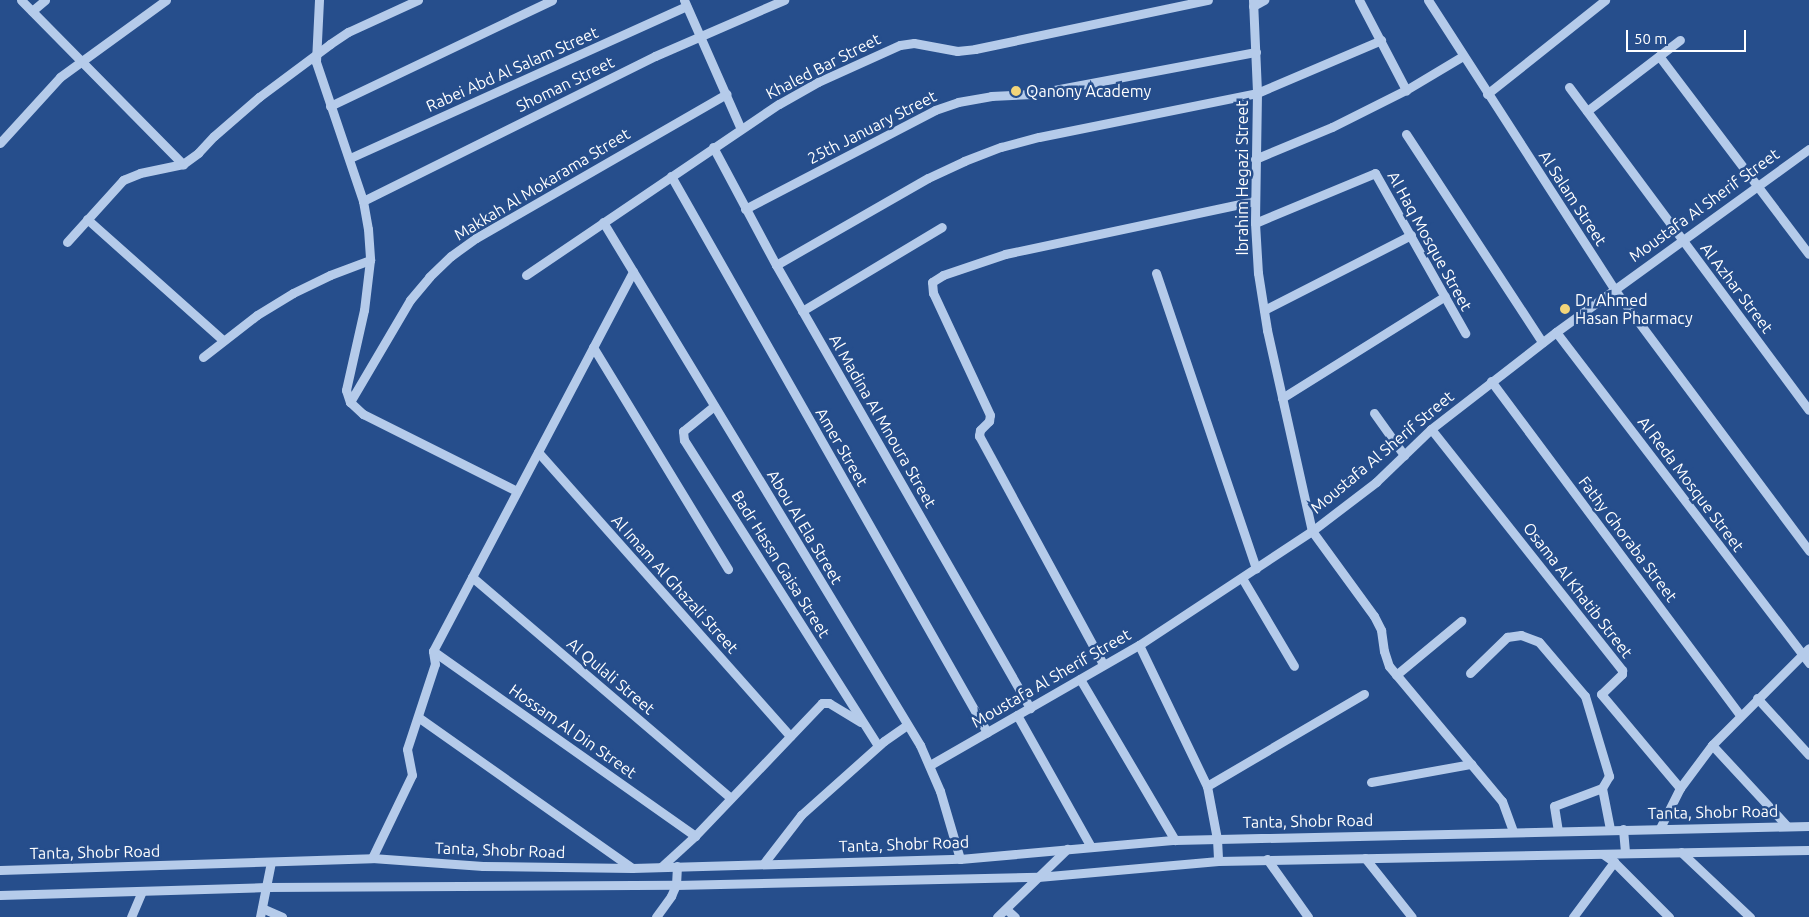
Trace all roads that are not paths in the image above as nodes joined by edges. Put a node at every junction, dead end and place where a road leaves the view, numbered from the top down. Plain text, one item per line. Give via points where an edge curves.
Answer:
1 (21, 0) edge
2 (45, 0) edge
3 (166, 0) edge
4 (319, 0) edge
5 (418, 0) edge
6 (552, 0) edge
7 (784, 0) edge
8 (1208, 0) edge
9 (1264, 0) edge
10 (1360, 0) edge
11 (1428, 0) edge
12 (1605, 0) edge
13 (685, 3) edge
14 (1253, 3) edge
15 (32, 11) junction
16 (700, 36) junction
17 (1381, 40) junction
18 (1680, 40) dead end
19 (1256, 52) junction
20 (316, 54) junction
21 (1464, 56) junction
22 (1659, 56) junction
23 (82, 60) junction
24 (1569, 87) dead end
25 (1406, 90) junction
26 (1257, 93) junction
27 (726, 94) junction
28 (1487, 94) junction
29 (330, 106) junction
30 (1586, 111) junction
31 (741, 129) junction
32 (1406, 134) dead end
33 (0, 143) edge
34 (713, 147) junction
35 (1809, 149) edge
36 (350, 158) junction
37 (1255, 159) junction
38 (183, 164) junction
39 (671, 176) junction
40 (1757, 185) junction
41 (363, 201) junction
42 (1254, 201) junction
43 (745, 209) junction
44 (87, 220) junction
45 (603, 222) junction
46 (1255, 223) junction
47 (942, 227) dead end
48 (1411, 235) junction
49 (1682, 238) junction
50 (67, 242) dead end
51 (1809, 254) edge
52 (370, 260) junction
53 (776, 265) junction
54 (633, 271) junction
55 (1156, 273) dead end
56 (526, 275) dead end
57 (1614, 288) junction
58 (1444, 296) junction
59 (1264, 310) junction
60 (802, 311) junction
61 (1556, 332) junction
62 (1465, 333) dead end
63 (223, 340) junction
64 (1542, 342) junction
65 (593, 347) junction
66 (203, 357) dead end
67 (1492, 381) junction
68 (1282, 398) junction
69 (350, 402) junction
70 (714, 406) junction
71 (1809, 410) edge
72 (1374, 413) dead end
73 (1431, 429) junction
74 (538, 452) junction
75 (1404, 455) junction
76 (517, 491) junction
77 (1312, 531) junction
78 (1809, 551) edge
79 (728, 569) dead end
80 (1256, 569) junction
81 (472, 577) junction
82 (1242, 578) junction
83 (1461, 621) dead end
84 (1139, 645) junction
85 (1809, 648) edge
86 (433, 651) junction
87 (1802, 655) junction
88 (1809, 663) edge
89 (1104, 664) junction
90 (1294, 666) dead end
91 (1470, 673) dead end
92 (1396, 675) junction
93 (1080, 679) junction
94 (1364, 694) dead end
95 (1757, 698) junction
96 (1030, 708) junction
97 (1017, 715) junction
98 (1740, 715) junction
99 (418, 717) junction
100 (864, 724) junction
101 (907, 725) junction
102 (987, 732) junction
103 (790, 736) junction
104 (1712, 745) junction
105 (878, 746) junction
106 (1809, 755) edge
107 (930, 764) junction
108 (1471, 764) junction
109 (1371, 782) dead end
110 (1207, 786) junction
111 (1602, 788) junction
112 (1680, 788) junction
113 (731, 798) junction
114 (1787, 826) junction
115 (1809, 826) edge
116 (1660, 828) junction
117 (1610, 829) junction
118 (1623, 829) junction
119 (1558, 830) junction
120 (1513, 831) junction
121 (695, 836) junction
122 (1217, 839) junction
123 (1175, 840) junction
124 (1091, 847) junction
125 (1067, 849) junction
126 (1809, 850) edge
127 (1681, 852) junction
128 (1625, 853) junction
129 (1603, 854) junction
130 (372, 858) junction
131 (1365, 858) junction
132 (960, 859) junction
133 (1267, 859) junction
134 (1218, 861) junction
135 (271, 862) junction
136 (1614, 862) junction
137 (764, 863) junction
138 (677, 866) junction
139 (661, 867) junction
140 (632, 868) junction
141 (0, 870) edge
142 (1038, 877) junction
143 (676, 885) junction
144 (266, 888) junction
145 (142, 891) junction
146 (0, 895) edge
147 (1006, 909) junction
148 (261, 912) edge
149 (131, 917) edge
150 (282, 917) edge
151 (656, 917) edge
152 (997, 917) edge
153 (1016, 917) edge
154 (1308, 917) edge
155 (1412, 917) edge
156 (1573, 917) edge
157 (1669, 917) edge
158 (1750, 917) edge

1 - 15 street
2 - 15 street
3 - 23 street
4 - 20 street
5 - 20 street via 348,32
6 - 29 street
7 - 16 street, Shoman Street
8 - 31 street, Khaled Bar Street via 974,49 957,51 914,43 900,44 818,82
9 - 14 street
10 - 17 street
11 - 21 street, Al Salam Street
12 - 28 street
13 - 16 street
13 - 36 street, Rabei Abd Al Salam Street
14 - 19 street, Ibrahim Hegazi Street
15 - 23 street
16 - 27 street
16 - 41 street, Shoman Street
17 - 25 street
17 - 26 street
18 - 22 street
19 - 26 street, Ibrahim Hegazi Street
19 - 43 street, 25th January Street via 1033,94 958,102 935,110
20 - 29 street
20 - 38 street via 259,97
21 - 25 street
21 - 28 street, Al Salam Street
22 - 30 street
22 - 40 street
23 - 33 street via 60,77
23 - 38 street
24 - 30 street, Al Azhar Street
25 - 37 street via 1332,127
26 - 37 street, Ibrahim Hegazi Street
26 - 53 street via 1001,147 928,178
27 - 31 street
27 - 69 street, Makkah Al Mokarama Street via 476,238 451,256 410,300
28 - 57 street, Al Salam Street
29 - 36 street
30 - 49 street, Al Azhar Street
31 - 34 street, Khaled Bar Street
32 - 64 street
34 - 39 street, Khaled Bar Street
34 - 43 street, Al Madina Al Mnoura Street
35 - 40 street, Moustafa Al Sherif Street
36 - 41 street
37 - 42 street, Ibrahim Hegazi Street
38 - 44 street via 123,180
39 - 45 street, Khaled Bar Street
39 - 102 street, Amer Street
40 - 49 street, Moustafa Al Sherif Street
40 - 51 street
41 - 52 street
42 - 46 street, Ibrahim Hegazi Street
42 - 89 street via 1005,254 943,275 932,282 933,293 990,415 979,436
43 - 53 street, Al Madina Al Mnoura Street
44 - 50 street
44 - 63 street
45 - 54 street, Abou Al Ela Street
45 - 56 street, Khaled Bar Street
46 - 48 street, Al Haq Mosque Street via 1373,172
46 - 59 street, Ibrahim Hegazi Street
47 - 60 street
48 - 58 street, Al Haq Mosque Street
48 - 59 street
49 - 57 street, Moustafa Al Sherif Street
49 - 71 street, Al Azhar Street
52 - 63 street via 293,293
52 - 69 street via 364,310 346,390
53 - 60 street, Al Madina Al Mnoura Street
54 - 65 street
54 - 70 street, Abou Al Ela Street
55 - 80 street
57 - 61 street, Moustafa Al Sherif Street
57 - 78 street, Al Salam Street
58 - 62 street, Al Haq Mosque Street
58 - 68 street
59 - 68 street, Ibrahim Hegazi Street
60 - 96 street, Al Madina Al Mnoura Street
61 - 64 street, Moustafa Al Sherif Street
61 - 87 street, Al Reda Mosque Street
63 - 66 street
64 - 67 street, Moustafa Al Sherif Street
65 - 74 street
65 - 79 street
67 - 73 street, Moustafa Al Sherif Street
67 - 98 street, Fathy Ghoraba Street
68 - 77 street, Ibrahim Hegazi Street
69 - 76 street via 363,414
70 - 100 street, Badr Hassn Gaisa Street via 683,432 684,440
70 - 101 street, Abou Al Ela Street
72 - 75 street
73 - 75 street, Moustafa Al Sherif Street
73 - 112 street, Osama Al Khatib Street via 1622,670 1622,674 1601,694
74 - 76 street
74 - 103 street, Al Imam Al Ghazali Street
75 - 77 street, Moustafa Al Sherif Street via 1353,501
76 - 81 street
77 - 80 street, Moustafa Al Sherif Street
77 - 92 street via 1374,616 1386,659
80 - 82 street, Moustafa Al Sherif Street
81 - 86 street
81 - 113 street, Al Qulali Street
82 - 84 street, Moustafa Al Sherif Street
82 - 90 street
83 - 92 street
84 - 89 street, Moustafa Al Sherif Street
84 - 110 street
85 - 87 street
86 - 99 street via 435,664
86 - 121 street, Hossam Al Din Street
87 - 88 street, Al Reda Mosque Street
87 - 95 street
89 - 93 street, Moustafa Al Sherif Street
91 - 111 street via 1507,636 1521,635 1540,642 1589,705 1609,772 1608,781
92 - 108 street
93 - 96 street, Moustafa Al Sherif Street
93 - 123 street
94 - 110 street
95 - 98 street
95 - 106 street
96 - 97 street, Moustafa Al Sherif Street
97 - 102 street, Moustafa Al Sherif Street
97 - 124 street
98 - 104 street
99 - 130 street via 407,749 412,775
99 - 140 street
100 - 103 street via 826,702
100 - 105 street, Badr Hassn Gaisa Street
101 - 105 street
101 - 107 street, Abou Al Ela Street
102 - 107 street, Moustafa Al Sherif Street
103 - 113 street
104 - 112 street
104 - 114 street
105 - 137 street via 801,815
107 - 132 street, Abou Al Ela Street
108 - 109 street
108 - 120 street via 1502,802
110 - 122 street
111 - 117 street
111 - 119 street via 1554,806
112 - 116 street
113 - 121 street
114 - 115 street, Tanta, Shobr Road
114 - 116 street, Tanta, Shobr Road
116 - 118 street, Tanta, Shobr Road
117 - 118 street, Tanta, Shobr Road
117 - 119 street, Tanta, Shobr Road
118 - 128 street
119 - 120 street, Tanta, Shobr Road
120 - 122 street, Tanta, Shobr Road
121 - 139 street
122 - 123 street, Tanta, Shobr Road
122 - 134 street
123 - 124 street, Tanta, Shobr Road
124 - 125 street, Tanta, Shobr Road
125 - 132 street, Tanta, Shobr Road
125 - 142 street
126 - 127 street, Tanta, Shobr Road
127 - 128 street, Tanta, Shobr Road
127 - 158 street
128 - 129 street, Tanta, Shobr Road
129 - 131 street, Tanta, Shobr Road
129 - 136 street
130 - 135 street, Tanta, Shobr Road
130 - 140 street, Tanta, Shobr Road via 483,866
131 - 133 street, Tanta, Shobr Road
131 - 155 street
132 - 137 street, Tanta, Shobr Road
133 - 134 street, Tanta, Shobr Road
133 - 154 street
134 - 142 street, Tanta, Shobr Road
135 - 141 street, Tanta, Shobr Road
135 - 144 street
136 - 156 street
136 - 157 street
137 - 138 street, Tanta, Shobr Road
138 - 139 street, Tanta, Shobr Road
138 - 143 street
139 - 140 street, Tanta, Shobr Road
142 - 143 street, Tanta, Shobr Road
142 - 147 street
143 - 144 street, Tanta, Shobr Road
143 - 151 street
144 - 145 street, Tanta, Shobr Road
144 - 148 street
145 - 146 street, Tanta, Shobr Road
145 - 149 street
147 - 152 street
147 - 153 street
148 - 150 street

